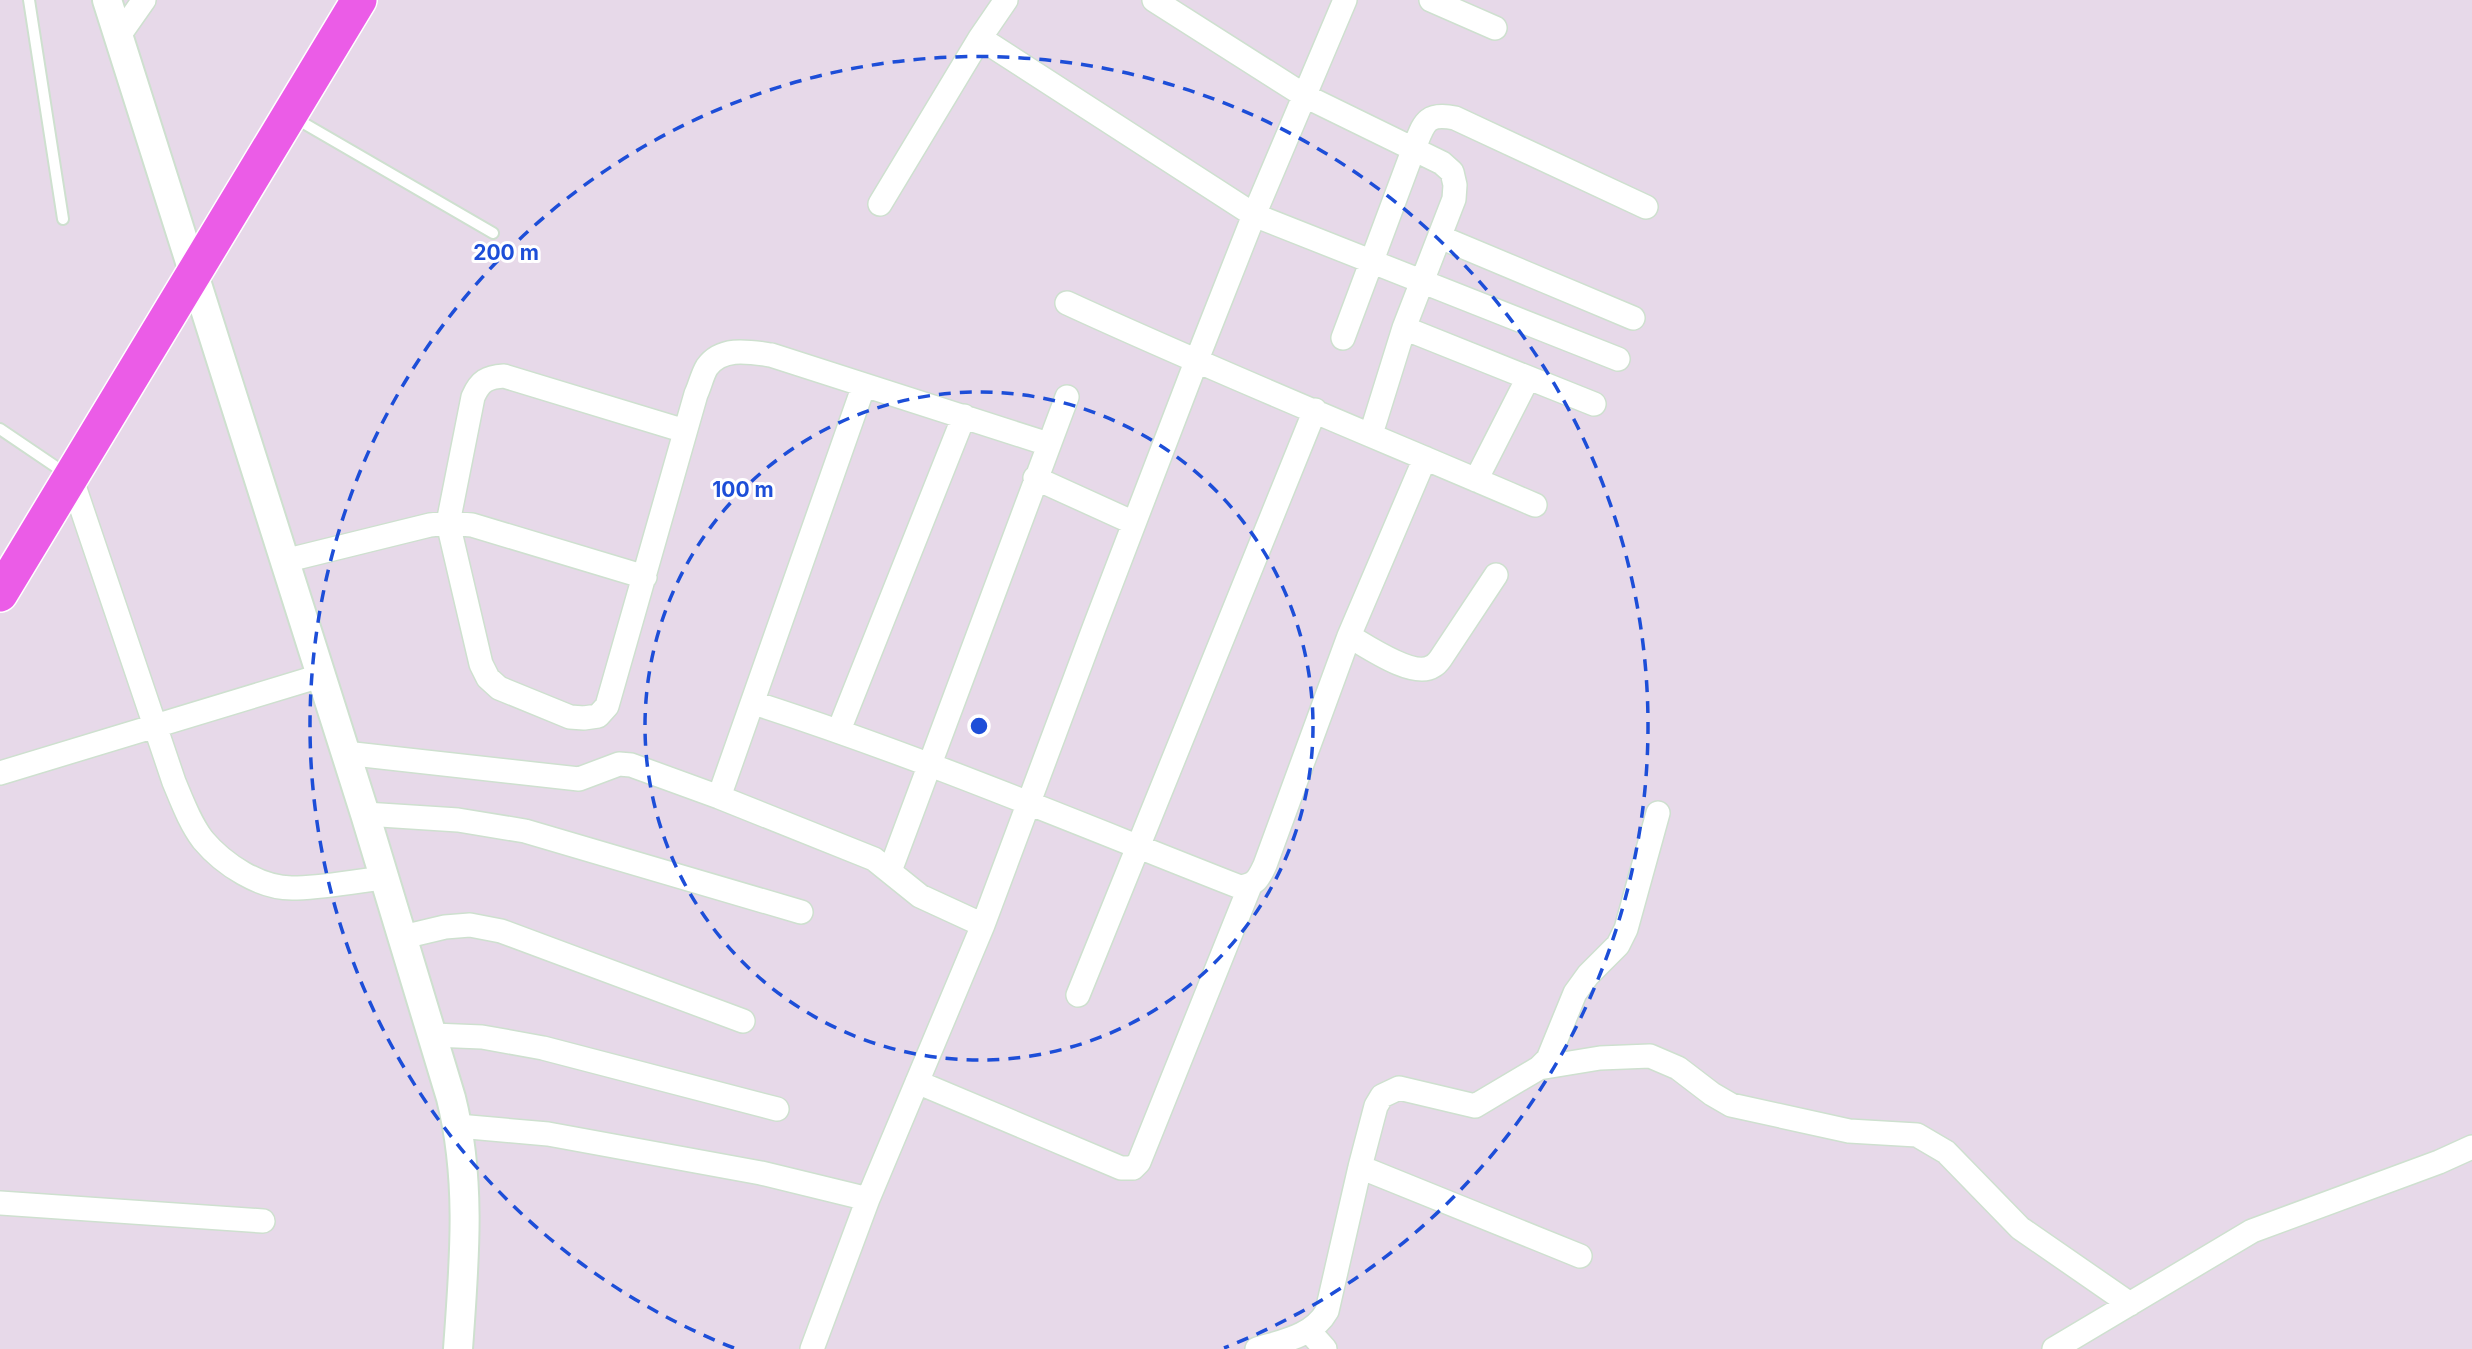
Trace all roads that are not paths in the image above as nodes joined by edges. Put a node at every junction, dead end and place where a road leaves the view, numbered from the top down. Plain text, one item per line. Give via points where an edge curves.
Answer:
1 (29, 0) edge
2 (107, 0) edge
3 (144, 0) edge
4 (359, 0) edge
5 (1006, 0) edge
6 (1154, 0) edge
7 (1345, 0) edge
8 (1431, 0) edge
9 (1495, 28) dead end
10 (118, 37) junction
11 (980, 38) junction
12 (1305, 96) junction
13 (291, 115) junction
14 (1414, 148) junction
15 (880, 204) dead end
16 (1646, 207) dead end
17 (1254, 215) junction
18 (63, 219) dead end
19 (494, 233) dead end
20 (1440, 237) junction
21 (1372, 262) junction
22 (193, 278) junction
23 (1423, 281) junction
24 (1067, 303) dead end
25 (1633, 318) dead end
26 (1404, 328) junction
27 (1343, 338) dead end
28 (1618, 359) dead end
29 (1196, 362) junction
30 (1528, 378) junction
31 (864, 385) junction
32 (1067, 397) dead end
33 (1594, 404) dead end
34 (1314, 410) junction
35 (964, 416) junction
36 (0, 429) edge
37 (685, 431) junction
38 (1371, 434) junction
39 (1048, 444) junction
40 (1425, 457) junction
41 (71, 477) junction
42 (1035, 478) junction
43 (1476, 480) junction
44 (1535, 505) dead end
45 (448, 523) junction
46 (1134, 523) junction
47 (284, 561) junction
48 (1496, 575) dead end
49 (645, 577) junction
50 (0, 594) edge
51 (1349, 636) junction
52 (320, 676) junction
53 (754, 703) junction
54 (156, 727) junction
55 (839, 730) junction
56 (345, 753) junction
57 (929, 763) junction
58 (0, 773) edge
59 (719, 797) junction
60 (1028, 802) junction
61 (1658, 813) dead end
62 (365, 814) junction
63 (1138, 847) junction
64 (890, 871) junction
65 (384, 878) junction
66 (1250, 886) junction
67 (800, 912) dead end
68 (984, 925) junction
69 (402, 937) junction
70 (1078, 995) dead end
71 (743, 1021) dead end
72 (433, 1035) junction
73 (1539, 1069) junction
74 (917, 1082) junction
75 (777, 1109) dead end
76 (458, 1126) junction
77 (2472, 1147) edge
78 (1360, 1167) junction
79 (868, 1199) junction
80 (0, 1203) edge
81 (263, 1221) dead end
82 (1580, 1256) dead end
83 (2130, 1304) junction
84 (1309, 1331) junction
85 (458, 1349) edge
86 (812, 1349) edge
87 (1257, 1349) edge
88 (1325, 1349) edge
89 (2054, 1349) edge

1 - 18 lane
2 - 10 street
3 - 10 street
4 - 13 main road
5 - 11 street
6 - 12 street
7 - 12 street
8 - 9 street
10 - 22 street
11 - 15 street
11 - 17 street
12 - 14 street
12 - 17 street
13 - 19 lane
13 - 22 main road
14 - 16 street via 1431,118 1455,118
14 - 20 street via 1452,172 1454,199
14 - 21 street
17 - 21 street
17 - 29 street
20 - 23 street
20 - 25 street
21 - 23 street
21 - 27 street
22 - 41 main road
22 - 47 street
23 - 26 street
23 - 28 street
24 - 29 street
26 - 30 street
26 - 38 street
29 - 34 street
29 - 46 street
30 - 33 street
30 - 43 street
31 - 35 street
31 - 37 street via 771,355 744,351 723,355 708,367
31 - 53 street
32 - 39 street
34 - 38 street
34 - 63 street
35 - 39 street
35 - 55 street
36 - 41 lane
37 - 45 street via 504,376 490,377 479,384 473,397
37 - 49 street
38 - 40 street
39 - 42 street
40 - 43 street
40 - 51 street
41 - 50 main road
41 - 54 street
42 - 46 street
42 - 57 street
43 - 44 street
45 - 47 street
45 - 49 street via 472,525
45 - 49 street via 476,651 488,678 512,695 570,717 598,716 607,706
46 - 60 street
47 - 52 street
48 - 51 street via 1433,667 1404,666
51 - 66 street via 1265,865
52 - 54 street
52 - 56 street
53 - 55 street
53 - 59 street
54 - 58 street
54 - 65 street via 187,812 203,840 246,874 269,885 292,888
55 - 57 street
56 - 59 street via 579,779 619,764 631,765
56 - 62 street
57 - 60 street
57 - 64 street
59 - 64 street via 874,859
60 - 63 street
60 - 68 street
61 - 73 street via 1626,929 1618,945 1575,993 1548,1059
62 - 65 street
62 - 67 street via 458,820 525,831
63 - 66 street via 1240,887
63 - 70 street
64 - 68 street via 920,896
65 - 69 street
66 - 74 street via 1133,1168 1121,1168
68 - 74 street
69 - 71 street via 470,925 501,932
69 - 72 street
72 - 75 street via 543,1048
72 - 76 street
73 - 78 street via 1475,1105 1392,1090 1376,1107
73 - 83 street via 1600,1058 1650,1056 1678,1068 1731,1105 1849,1131 1917,1135 1945,1152 2020,1228
74 - 79 street
76 - 79 street via 548,1134 761,1173
76 - 85 street via 466,1234
77 - 83 street via 2252,1231
78 - 82 street
78 - 84 street via 1326,1311
79 - 86 street
80 - 81 street
83 - 89 street
84 - 87 street
84 - 88 street

